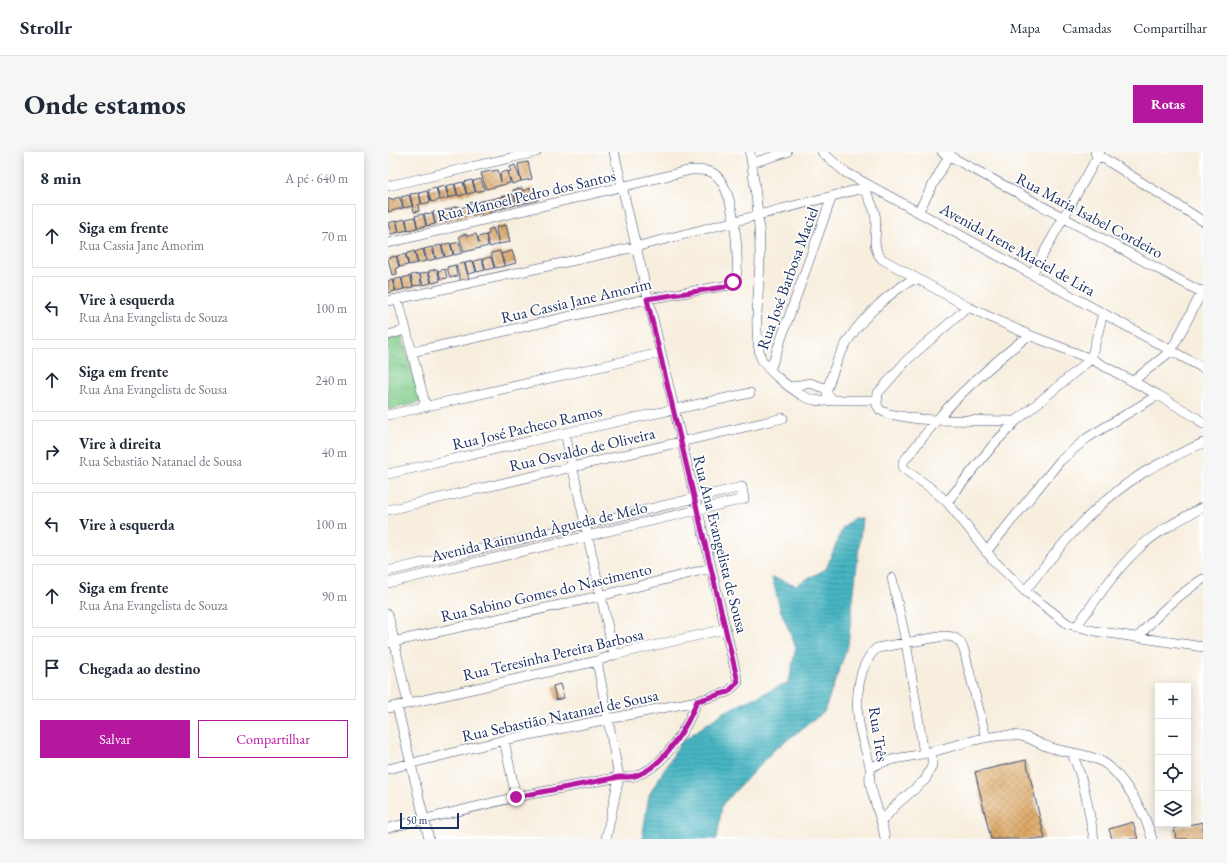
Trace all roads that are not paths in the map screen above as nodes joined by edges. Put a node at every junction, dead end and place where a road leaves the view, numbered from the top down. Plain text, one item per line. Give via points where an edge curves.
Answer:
1 (536, 152) edge
2 (614, 152) edge
3 (750, 152) edge
4 (786, 152) edge
5 (822, 152) edge
6 (947, 153) edge
7 (1097, 153) edge
8 (752, 163) junction
9 (388, 186) edge
10 (867, 187) junction
11 (621, 188) junction
12 (832, 196) junction
13 (918, 212) junction
14 (759, 214) junction
15 (1063, 217) junction
16 (735, 221) junction
17 (1203, 221) edge
18 (388, 243) edge
19 (635, 247) junction
20 (1032, 274) junction
21 (916, 278) junction
22 (1203, 291) edge
23 (398, 299) junction
24 (647, 299) junction
25 (388, 301) edge
26 (968, 307) junction
27 (1103, 313) junction
28 (406, 330) junction
29 (388, 335) edge
30 (1029, 335) junction
31 (1171, 351) junction
32 (412, 352) junction
33 (660, 353) junction
34 (1091, 359) junction
35 (1203, 368) edge
36 (770, 370) junction
37 (1133, 381) junction
38 (791, 387) junction
39 (826, 389) junction
40 (750, 393) dead end
41 (1158, 395) junction
42 (833, 400) junction
43 (876, 400) junction
44 (426, 407) junction
45 (673, 409) junction
46 (388, 415) edge
47 (783, 418) dead end
48 (936, 420) junction
49 (1016, 421) junction
50 (1203, 424) edge
51 (566, 433) junction
52 (680, 442) junction
53 (1203, 443) edge
54 (573, 467) junction
55 (388, 474) edge
56 (694, 497) junction
57 (947, 502) junction
58 (1203, 508) edge
59 (696, 509) junction
60 (388, 510) edge
61 (586, 524) junction
62 (588, 535) junction
63 (482, 549) junction
64 (986, 552) junction
65 (485, 560) junction
66 (711, 568) junction
67 (388, 571) edge
68 (892, 578) dead end
69 (1203, 579) edge
70 (388, 583) edge
71 (1025, 591) junction
72 (600, 596) junction
73 (388, 614) edge
74 (1076, 627) junction
75 (725, 629) junction
76 (1138, 637) junction
77 (391, 642) edge
78 (906, 642) junction
79 (1203, 647) edge
80 (614, 655) junction
81 (597, 661) junction
82 (735, 686) joint
83 (697, 701) junction
84 (408, 704) junction
85 (397, 706) junction
86 (388, 708) edge
87 (607, 719) junction
88 (986, 738) junction
89 (504, 740) junction
90 (1071, 752) junction
91 (928, 753) junction
92 (410, 763) junction
93 (870, 768) junction
94 (388, 769) edge
95 (619, 777) junction
96 (516, 797) junction
97 (425, 819) junction
98 (882, 821) junction
99 (388, 828) edge
100 (429, 839) edge
101 (606, 839) edge
102 (884, 839) edge
103 (1094, 839) edge
104 (1152, 839) edge

1 - 9 street
2 - 11 street, Rua Ana Evangelista de Sousa
3 - 8 street
4 - 8 street
5 - 10 street, Avenida Irene Maciel de Lira
6 - 13 street
6 - 15 street, Rua Maria Isabel Cordeiro
7 - 15 street
7 - 17 street
8 - 14 street
10 - 12 street
10 - 13 street, Avenida Irene Maciel de Lira
10 - 21 street via 875,214 874,246 878,255
11 - 16 street, Rua Manoel Pedro dos Santos via 691,170 713,173 722,183
11 - 18 street, Rua Manoel Pedro dos Santos
11 - 19 street, Rua Ana Evangelista de Sousa
12 - 14 street
12 - 36 street, Rua José Barbosa Maciel
13 - 20 street, Avenida Irene Maciel de Lira
14 - 16 street
14 - 36 street via 757,321 761,356
15 - 20 street
15 - 22 street, Rua Maria Isabel Cordeiro
16 - 19 street
16 - 24 street, Rua Cassia Jane Amorim via 738,259 733,282 724,287
19 - 23 street
19 - 24 street, Rua Ana Evangelista de Sousa
20 - 27 street, Avenida Irene Maciel de Lira
21 - 26 street
21 - 39 street via 898,287 884,299 855,332 842,351
22 - 31 street
23 - 25 street
23 - 28 street
24 - 32 street, Rua Cassia Jane Amorim
24 - 33 street, Rua Ana Evangelista de Sousa
26 - 30 street
26 - 43 street via 907,360 883,387
27 - 31 street, Avenida Irene Maciel de Lira
27 - 34 street
28 - 29 street
28 - 32 street
30 - 34 street
30 - 48 street via 998,360
31 - 35 street, Avenida Irene Maciel de Lira
31 - 37 street
32 - 44 street
33 - 44 street
33 - 45 street, Rua Ana Evangelista de Sousa
34 - 37 street
34 - 49 street
36 - 38 street
37 - 41 street
38 - 39 street via 810,383
38 - 42 street via 802,396 825,403
39 - 42 street
40 - 45 street, Rua José Pacheco Ramos
41 - 50 street
41 - 64 street via 1086,438 1060,461
42 - 43 street
43 - 48 street via 880,410 889,414
44 - 46 street
45 - 51 street, Rua José Pacheco Ramos
45 - 52 street, Rua Ana Evangelista de Sousa
47 - 52 street, Rua Osvaldo de Oliveira
48 - 49 street
48 - 57 street via 902,466 905,471
49 - 57 street
51 - 54 street
51 - 55 street, Rua José Pacheco Ramos
52 - 54 street, Rua Osvaldo de Oliveira
52 - 56 street, Rua Ana Evangelista de Sousa
53 - 71 street via 1143,472 1090,513
54 - 60 street, Rua Osvaldo de Oliveira
54 - 61 street
56 - 59 street, Rua Ana Evangelista de Sousa
56 - 59 street, Avenida Raimunda Àgueda de Melo via 742,487 744,499
56 - 61 street, Avenida Raimunda Àgueda de Melo
57 - 64 street
58 - 74 street via 1161,532 1138,549
59 - 62 street, Avenida Raimunda Àgueda de Melo
59 - 66 street, Rua Ana Evangelista de Sousa
61 - 62 street
61 - 63 street, Avenida Raimunda Àgueda de Melo
62 - 65 street, Avenida Raimunda Àgueda de Melo
62 - 72 street
63 - 65 street
63 - 67 street, Avenida Raimunda Àgueda de Melo
64 - 71 street
65 - 70 street, Avenida Raimunda Àgueda de Melo
66 - 72 street, Rua Sabino Gomes do Nascimento
66 - 75 street, Rua Ana Evangelista de Sousa
68 - 78 street
69 - 76 street via 1153,619
71 - 74 street via 1059,618
72 - 77 street, Rua Sabino Gomes do Nascimento
72 - 80 street
73 - 77 street
74 - 76 street
75 - 80 street, Rua Teresinha Pereira Barbosa
75 - 82 street, Rua Ana Evangelista de Sousa via 738,682
76 - 79 street
77 - 84 street
78 - 88 street, Rua Três via 944,636 958,639 964,650
78 - 91 street
78 - 93 street, Rua Três via 877,648 863,668 858,705 859,723
80 - 81 street, Rua Teresinha Pereira Barbosa
81 - 84 street, Rua Teresinha Pereira Barbosa
81 - 87 street
82 - 83 street, Rua Sebastião Natanael de Sousa via 728,692
83 - 87 street, Rua Sebastião Natanael de Sousa
83 - 95 street via 690,720 675,742 648,771 631,777
84 - 85 street, Rua Teresinha Pereira Barbosa
85 - 86 street, Rua Teresinha Pereira Barbosa
85 - 92 street
87 - 89 street, Rua Sebastião Natanael de Sousa
87 - 95 street
88 - 90 street via 1027,736 1050,748
88 - 91 street
89 - 92 street, Rua Sebastião Natanael de Sousa
89 - 96 street
90 - 103 street via 1076,761
90 - 104 street via 1098,759 1118,774 1131,793
91 - 93 street via 884,761
91 - 98 street via 932,766 926,780 897,804
92 - 94 street, Rua Sebastião Natanael de Sousa
92 - 97 street
93 - 98 street, Rua Três via 870,783
95 - 96 street
95 - 101 street
96 - 97 street
97 - 99 street
97 - 100 street
98 - 102 street, Rua Três

